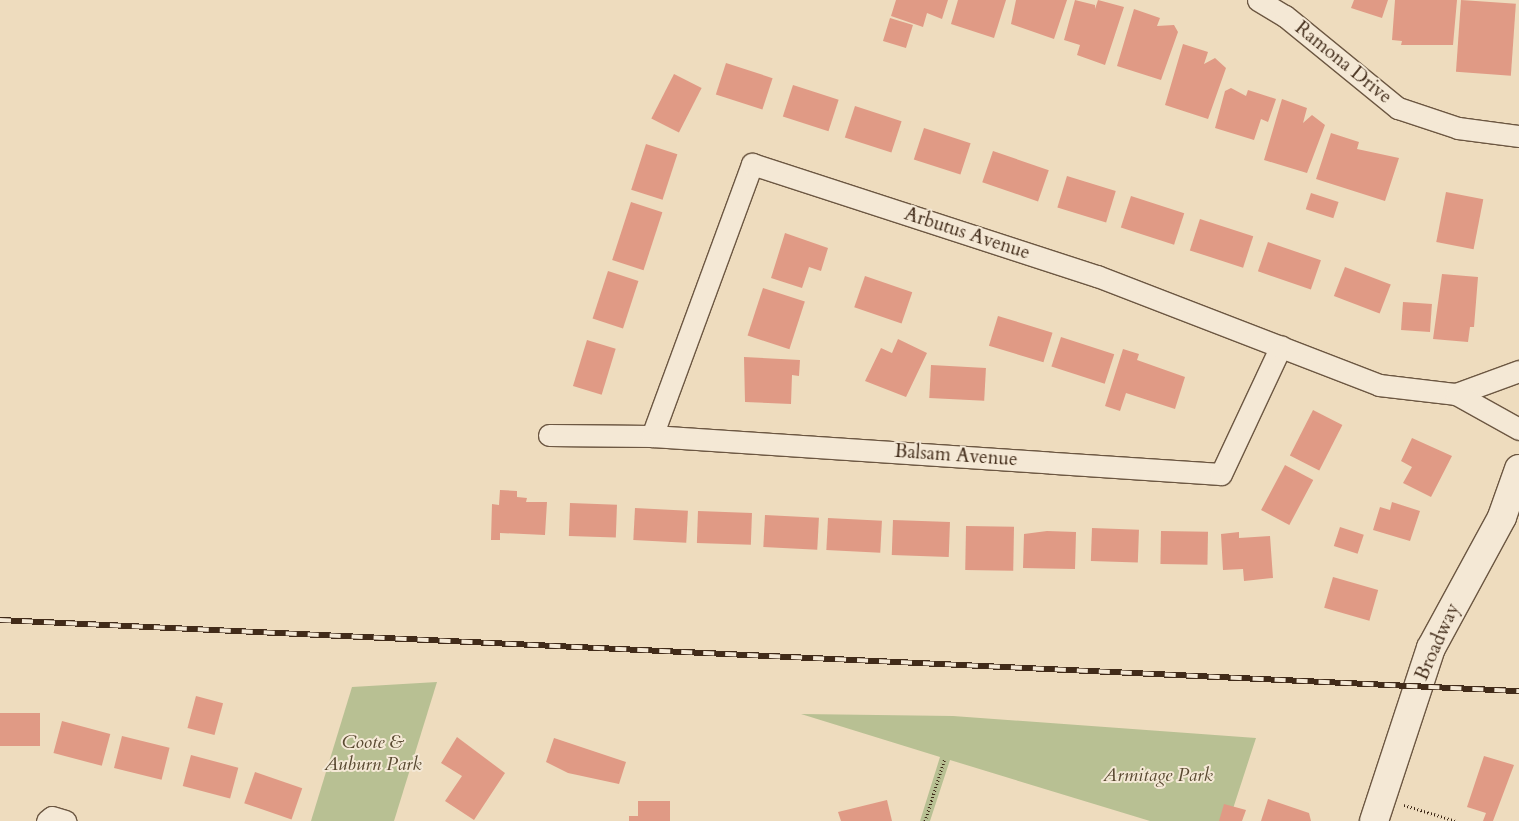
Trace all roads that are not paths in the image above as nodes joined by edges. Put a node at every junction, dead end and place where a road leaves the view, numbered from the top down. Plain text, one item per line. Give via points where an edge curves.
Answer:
1 (1258, 0) edge
2 (1519, 136) edge
3 (1281, 346) junction
4 (1519, 371) edge
5 (1456, 394) junction
6 (1519, 429) edge
7 (549, 435) dead end
8 (652, 436) junction
9 (1519, 469) edge
10 (1511, 516) edge
11 (1377, 809) edge
12 (47, 821) edge
13 (65, 821) edge

1 - 2 street, Ramona Drive via 1285,16 1398,108 1458,128
3 - 5 street, Arbutus Avenue via 1379,385
3 - 8 street, Balsam Avenue via 1221,474
3 - 8 street, Arbutus Avenue via 1097,276 752,164
4 - 5 street, Arbutus Avenue
5 - 6 street, Arbutus Avenue
7 - 8 street, Balsam Avenue
9 - 10 street, Broadway
10 - 11 street, Broadway via 1431,648
12 - 13 street via 52,817

